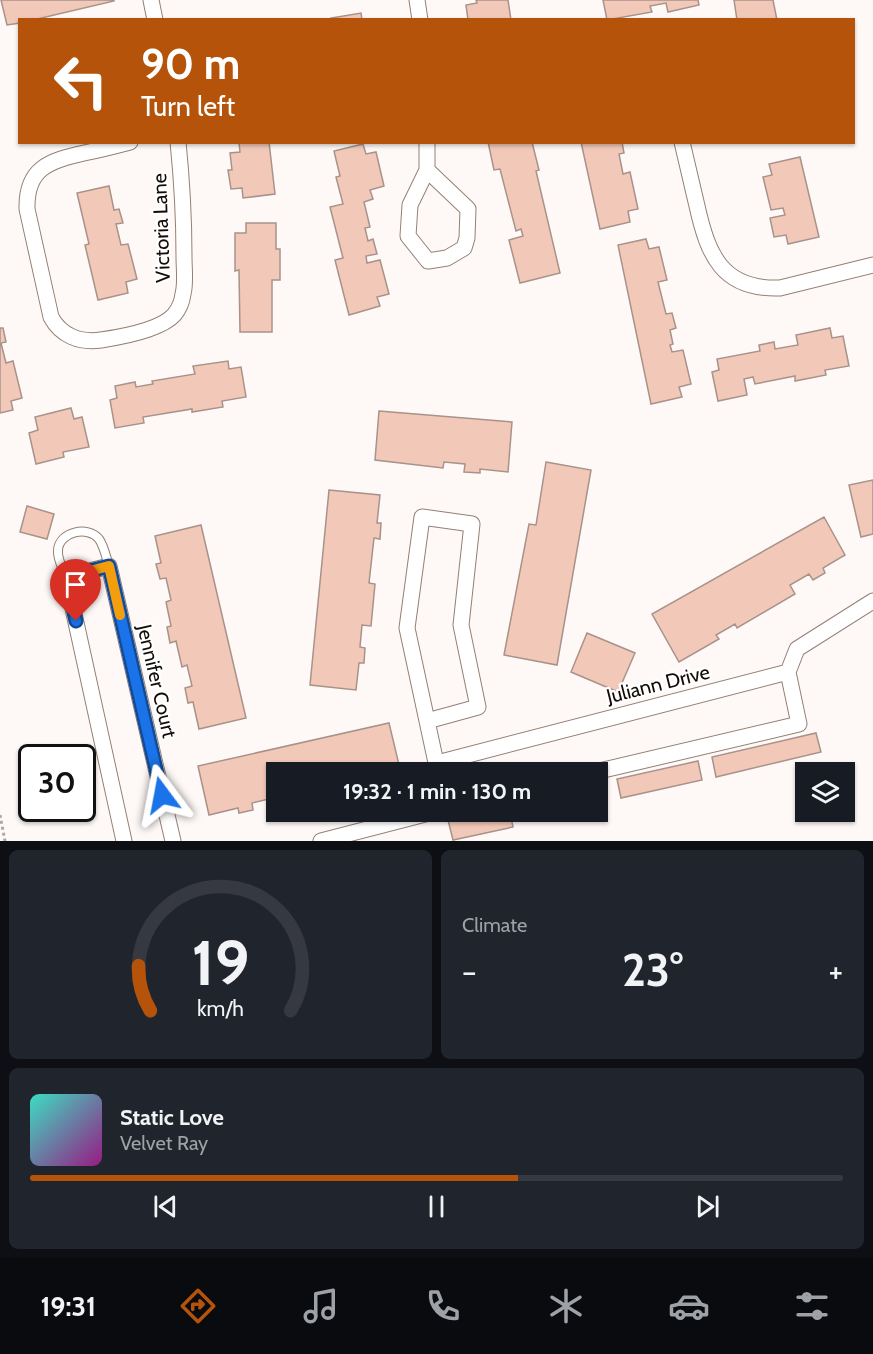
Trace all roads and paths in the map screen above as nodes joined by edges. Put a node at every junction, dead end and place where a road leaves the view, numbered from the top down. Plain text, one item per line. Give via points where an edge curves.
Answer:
1 (151, 0) edge
2 (417, 0) edge
3 (155, 18) edge
4 (420, 18) edge
5 (122, 144) edge
6 (178, 144) edge
7 (427, 144) edge
8 (682, 144) edge
9 (428, 170) junction
10 (873, 265) edge
11 (109, 566) junction
12 (66, 577) junction
13 (873, 601) edge
14 (788, 672) junction
15 (427, 722) junction
16 (436, 762) edge
17 (459, 762) edge
18 (608, 769) edge
19 (0, 815) edge
20 (394, 822) edge
21 (5, 841) edge
22 (124, 841) edge
23 (173, 841) edge
24 (321, 841) edge

1 - 3 street
2 - 4 street
5 - 6 street, Victoria Lane via 53,161 41,168 27,195 51,317 63,333 84,341 151,328 166,322 181,303 184,226
7 - 9 street
8 - 10 street via 707,245 724,270 737,280 780,288
9 - 9 street via 468,209 464,248 447,258 428,261 408,236 410,204
11 - 12 street
11 - 12 lane via 98,538 78,532 60,542 58,557
11 - 23 street, Jennifer Court
12 - 22 street
13 - 14 street via 797,649
14 - 17 street, Juliann Drive
14 - 18 street via 799,724
15 - 15 street via 407,628 422,518 472,524 461,625 478,707
15 - 16 street
19 - 21 path
20 - 24 street

